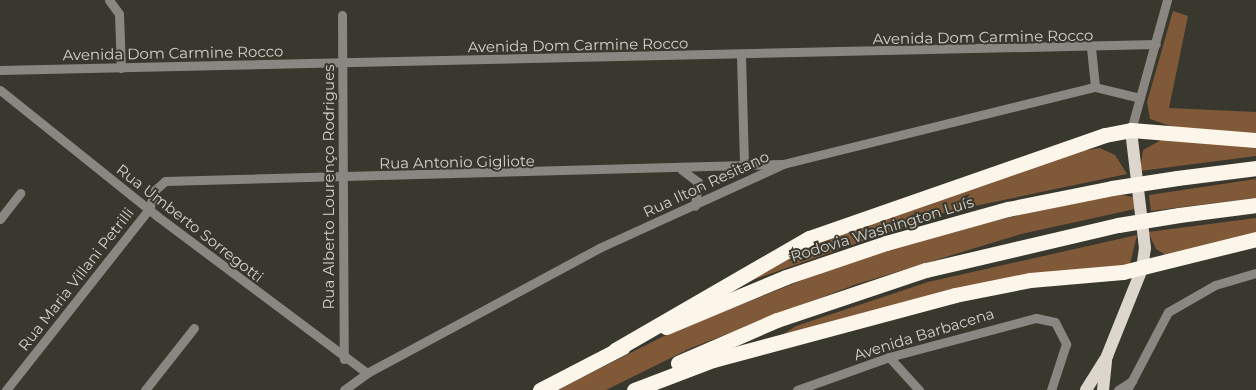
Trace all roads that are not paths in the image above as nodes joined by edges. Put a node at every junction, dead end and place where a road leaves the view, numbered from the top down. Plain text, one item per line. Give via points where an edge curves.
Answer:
1 (109, 0) edge
2 (1167, 0) edge
3 (342, 15) dead end
4 (1156, 44) junction
5 (1091, 48) junction
6 (741, 56) junction
7 (342, 63) junction
8 (121, 68) junction
9 (0, 70) edge
10 (1095, 87) junction
11 (0, 90) edge
12 (1140, 98) junction
13 (1131, 130) junction
14 (1256, 140) edge
15 (784, 164) junction
16 (744, 166) junction
17 (1256, 168) edge
18 (682, 170) junction
19 (345, 178) junction
20 (20, 193) dead end
21 (1256, 205) edge
22 (695, 206) junction
23 (149, 209) junction
24 (0, 219) edge
25 (1256, 239) edge
26 (1142, 269) junction
27 (1256, 273) edge
28 (194, 328) dead end
29 (615, 350) junction
30 (1107, 356) junction
31 (889, 357) junction
32 (344, 359) junction
33 (367, 373) junction
34 (1134, 379) junction
35 (546, 387) edge
36 (6, 390) edge
37 (145, 390) edge
38 (344, 390) edge
39 (534, 390) edge
40 (626, 390) edge
41 (634, 390) edge
42 (797, 390) edge
43 (919, 390) edge
44 (1051, 390) edge
45 (1086, 390) edge
46 (1103, 390) edge
47 (1118, 390) edge
48 (1127, 390) edge

1 - 8 street via 119,14
2 - 4 street
3 - 7 street, Rua Alberto Lourenço Rodrigues
4 - 5 street, Avenida Dom Carmine Rocco
4 - 12 street
5 - 6 street, Avenida Dom Carmine Rocco
5 - 10 street
6 - 7 street, Avenida Dom Carmine Rocco
6 - 16 street
7 - 8 street, Avenida Dom Carmine Rocco
7 - 19 street, Rua Alberto Lourenço Rodrigues
8 - 9 street, Avenida Dom Carmine Rocco
10 - 12 street, Rua Ilton Resitano
10 - 15 street, Rua Ilton Resitano
11 - 23 street, Rua Umberto Sorregotti
12 - 13 street
13 - 14 highway
13 - 26 main road via 1145,248
13 - 29 highway via 1105,135 808,238
15 - 16 street, Rua Antonio Gigliote
15 - 22 street, Rua Ilton Resitano
16 - 18 street, Rua Antonio Gigliote
17 - 29 highway, Rodovia Washington Luís, bridge via 1112,188 947,225 834,260
18 - 19 street, Rua Antonio Gigliote
18 - 22 street via 698,182
19 - 23 street, Rua Antonio Gigliote via 165,181 155,190
19 - 32 street, Rua Alberto Lourenço Rodrigues
20 - 24 street
21 - 40 highway, bridge via 1118,225 985,253 843,297 719,344
22 - 33 street, Rua Ilton Resitano via 599,248
23 - 32 street, Rua Umberto Sorregotti
23 - 36 street, Rua Maria Villani Petrilli
25 - 26 highway
26 - 30 main road
26 - 41 highway via 1030,280 954,295 713,360
27 - 34 street via 1215,285 1168,312
28 - 37 street
29 - 35 highway, Rodovia Washington Luís
30 - 45 main road
30 - 46 main road
31 - 42 street, Avenida Barbacena
31 - 43 street
31 - 44 street, Avenida Barbacena via 1026,319 1047,319 1059,327 1066,351
32 - 33 street, Rua Umberto Sorregotti
33 - 38 street, Rua Ilton Resitano
34 - 47 street
34 - 48 street
35 - 39 highway, Rodovia Washington Luís

